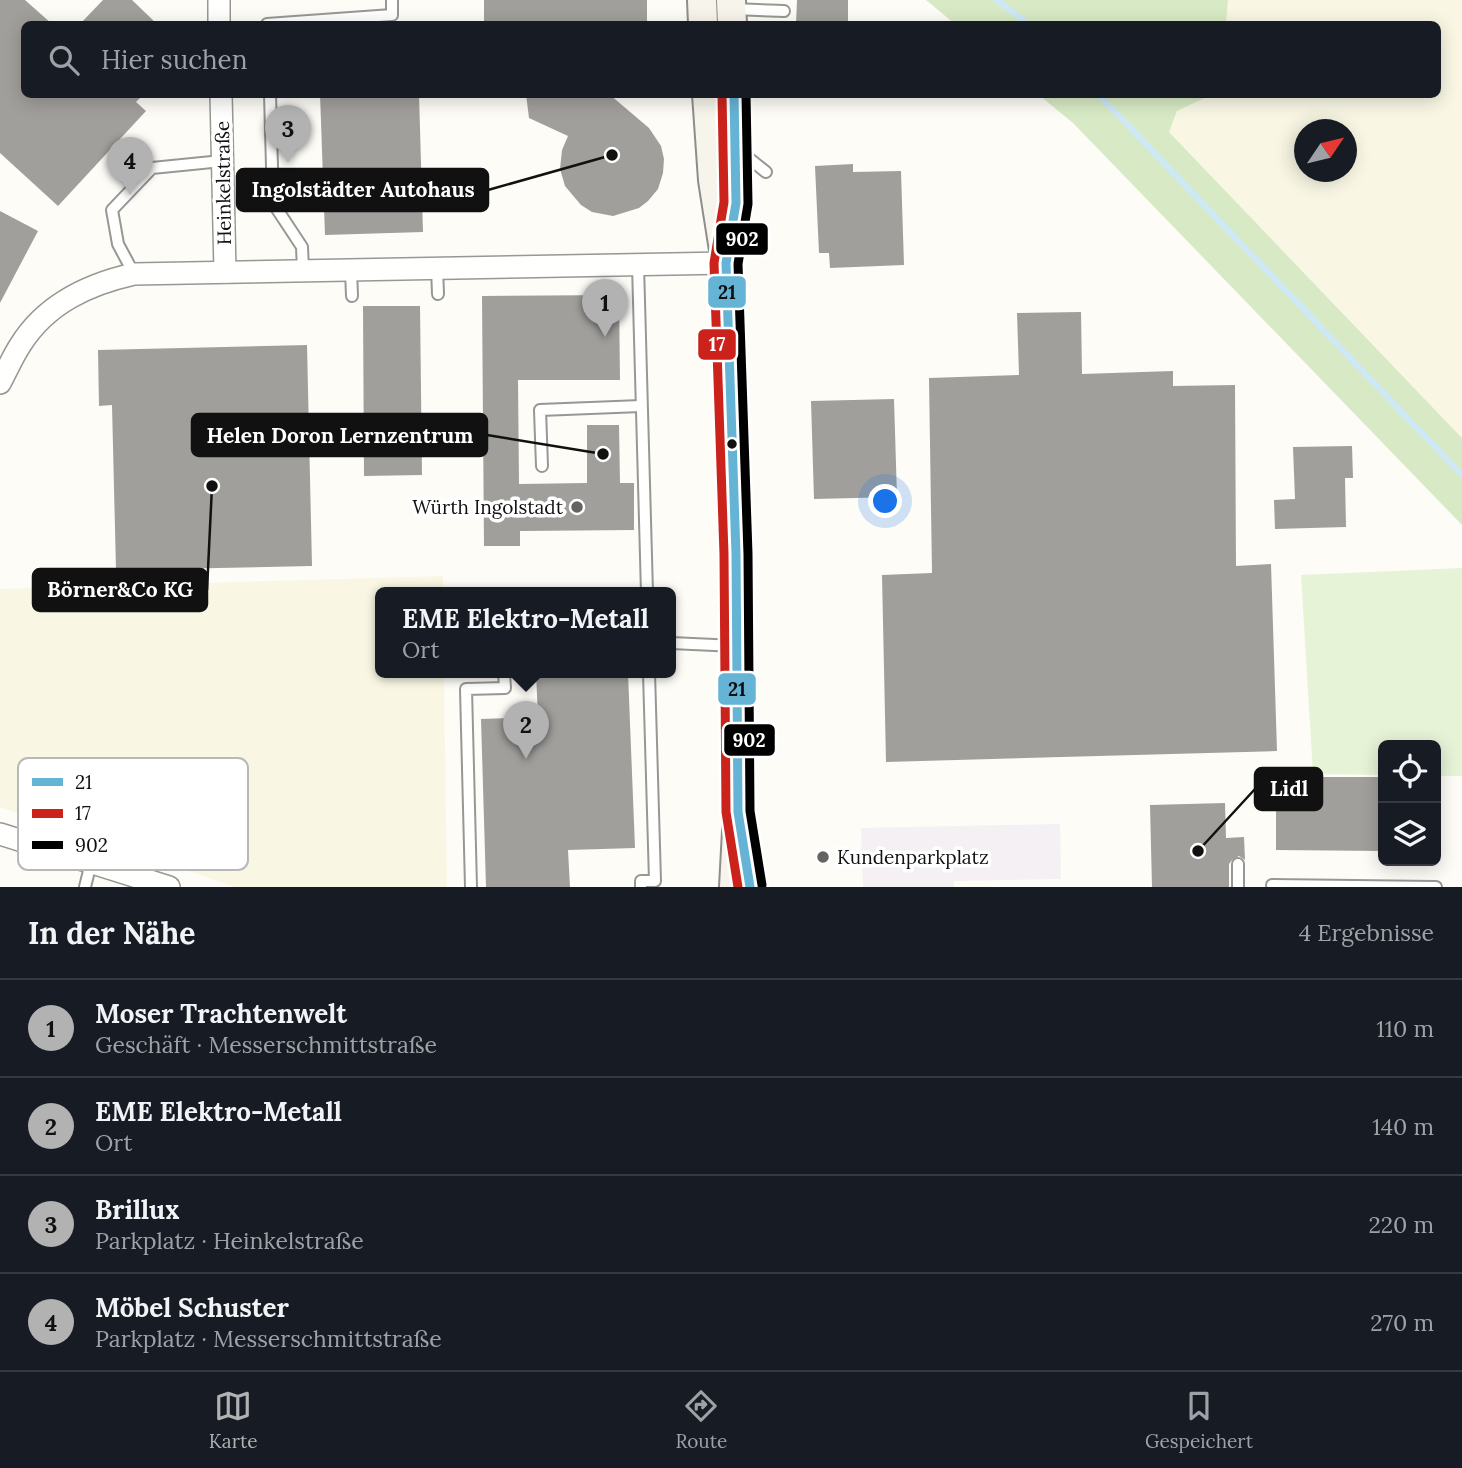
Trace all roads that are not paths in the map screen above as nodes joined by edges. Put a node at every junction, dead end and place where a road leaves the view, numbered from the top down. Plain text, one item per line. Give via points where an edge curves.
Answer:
1 (219, 0) edge
2 (392, 0) edge
3 (717, 10) edge
4 (784, 11) dead end
5 (219, 21) edge
6 (309, 21) edge
7 (221, 98) edge
8 (270, 98) edge
9 (707, 98) edge
10 (734, 98) edge
11 (736, 148) junction
12 (222, 161) junction
13 (766, 172) dead end
14 (726, 263) junction
15 (638, 265) junction
16 (437, 268) junction
17 (351, 270) junction
18 (303, 271) junction
19 (225, 272) junction
20 (134, 274) junction
21 (438, 294) dead end
22 (352, 296) dead end
23 (0, 383) edge
24 (641, 406) junction
25 (542, 466) dead end
26 (647, 587) edge
27 (676, 643) edge
28 (736, 646) junction
29 (504, 678) edge
30 (649, 678) edge
31 (738, 812) junction
32 (0, 834) edge
33 (18, 840) edge
34 (1238, 864) dead end
35 (90, 870) edge
36 (114, 870) edge
37 (1272, 886) edge
38 (85, 887) edge
39 (169, 887) edge
40 (471, 887) edge
41 (641, 887) edge
42 (734, 887) edge
43 (750, 887) edge
44 (1238, 887) edge
45 (1368, 887) edge
46 (1436, 887) edge

1 - 5 street
2 - 6 lane via 392,15
3 - 4 lane
7 - 12 street, Heinkelstraße
8 - 18 lane via 273,203 302,247
9 - 14 main road via 713,180
10 - 11 main road
11 - 13 lane
11 - 14 main road via 736,202
12 - 19 street, Heinkelstraße
12 - 20 lane via 152,168 111,210 118,244
14 - 15 street
14 - 28 main road
15 - 16 street
15 - 24 lane
16 - 17 street
16 - 21 lane
17 - 18 street
17 - 22 lane
18 - 19 street
19 - 20 street
20 - 23 street via 72,296 45,317 22,342
24 - 25 lane via 540,410
24 - 26 lane
27 - 28 lane
28 - 31 main road
29 - 40 lane via 505,688 466,689
30 - 41 lane via 656,881 641,881
31 - 42 main road
31 - 43 main road
32 - 33 street
34 - 44 lane
35 - 38 lane
36 - 39 street
37 - 45 lane
45 - 46 lane

